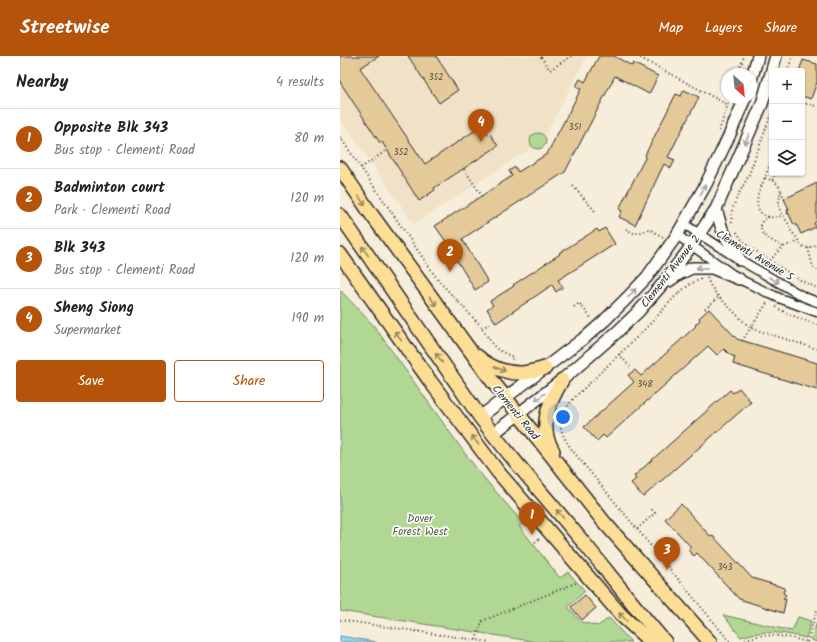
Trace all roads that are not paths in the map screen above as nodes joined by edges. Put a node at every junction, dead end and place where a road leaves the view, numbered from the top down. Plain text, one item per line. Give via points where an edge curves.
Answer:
1 (758, 56) edge
2 (776, 56) edge
3 (754, 68) edge
4 (742, 104) edge
5 (718, 157) junction
6 (736, 164) junction
7 (340, 168) edge
8 (716, 209) junction
9 (340, 215) edge
10 (684, 224) junction
11 (700, 234) junction
12 (677, 235) junction
13 (692, 246) junction
14 (340, 254) edge
15 (740, 260) junction
16 (739, 279) junction
17 (660, 287) junction
18 (817, 302) edge
19 (817, 312) edge
20 (468, 349) junction
21 (545, 368) junction
22 (562, 380) junction
23 (505, 398) junction
24 (518, 414) junction
25 (480, 417) junction
26 (493, 434) junction
27 (561, 468) junction
28 (652, 642) edge
29 (665, 642) edge
30 (710, 642) edge

1 - 3 main road
2 -> 6 main road, Clementi Avenue 2 via 763,101
4 - 5 main road, Clementi Avenue 2
5 - 6 main road via 726,164
10 -> 5 main road, Clementi Avenue 2
6 - 8 main road, Clementi Avenue 2
7 -> 20 main road, Clementi Road
8 - 11 main road, Clementi Avenue 2
8 - 15 main road via 722,229
25 -> 9 main road
10 - 11 street, Clementi Avenue 5
10 - 12 main road, Clementi Avenue 2
11 - 13 main road, Clementi Avenue 2
11 - 15 street, Clementi Avenue 5
12 - 13 street
21 -> 12 main road, Clementi Avenue 2 via 587,336 628,297 647,277
13 - 16 street
13 - 17 main road, Clementi Avenue 2
28 -> 14 main road via 621,615 498,472
15 -> 18 street, Clementi Avenue 5
16 -> 17 main road via 712,268 692,268
16 - 19 street
17 - 22 main road, Clementi Avenue 2 via 616,333
20 -> 21 main road via 482,361 508,372 523,373
20 - 23 main road, Clementi Road
21 - 23 main road, Clementi Avenue 2
22 -> 24 main road, Clementi Avenue 2
22 - 27 main road via 546,416 547,438
23 - 24 main road, Clementi Road
23 - 25 main road, Clementi Avenue 2
24 - 26 main road, Clementi Avenue 2
24 - 27 main road, Clementi Road
25 - 26 main road
29 -> 26 main road
27 - 30 main road, Clementi Road via 604,522

